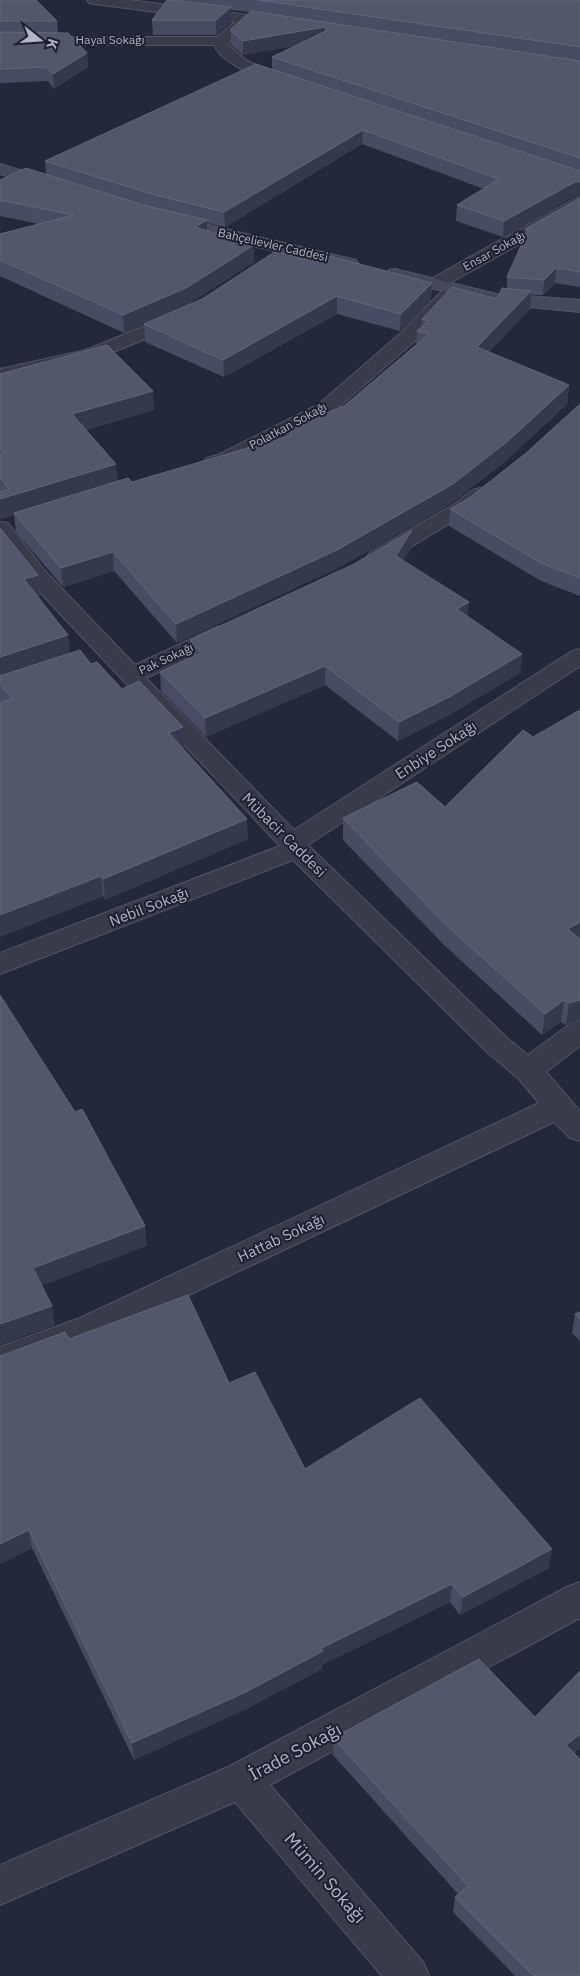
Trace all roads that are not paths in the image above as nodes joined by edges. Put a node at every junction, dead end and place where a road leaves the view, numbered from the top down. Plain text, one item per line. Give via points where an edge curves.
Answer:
1 (94, 0) edge
2 (248, 18) junction
3 (294, 24) edge
4 (221, 40) junction
5 (0, 41) edge
6 (295, 87) edge
7 (0, 169) edge
8 (65, 189) edge
9 (580, 203) edge
10 (159, 218) edge
11 (289, 249) junction
12 (266, 265) edge
13 (444, 286) junction
14 (580, 306) edge
15 (195, 311) edge
16 (0, 375) edge
17 (198, 467) edge
18 (495, 482) edge
19 (6, 526) edge
20 (361, 566) edge
21 (247, 622) edge
22 (580, 656) edge
23 (131, 676) junction
24 (294, 846) junction
25 (0, 964) edge
26 (580, 1031) edge
27 (528, 1070) junction
28 (558, 1108) junction
29 (580, 1130) edge
30 (0, 1362) edge
31 (580, 1599) edge
32 (241, 1780) junction
33 (0, 1885) edge
34 (409, 1976) edge

1 - 2 street
2 - 3 street
2 - 4 street
4 - 5 street, Hayal Sokağı
4 - 6 street via 222,48 241,62
7 - 8 main road
9 - 13 street, Ensar Sokağı
10 - 11 main road, Bahçelievler Caddesi
11 - 12 street
11 - 13 main road, Bahçelievler Caddesi
13 - 14 main road, Bahçelievler Caddesi via 497,299
13 - 17 street, Polatkan Sokağı via 409,336 326,408 225,459
15 - 16 street via 92,354
18 - 20 street via 460,510
19 - 23 street, Mübacir Caddesi via 38,577 100,655
21 - 23 street, Pak Sokağı
22 - 24 street, Enbiye Sokağı
23 - 24 street, Mübacir Caddesi
24 - 25 street, Nebil Sokağı
24 - 27 street, Mübacir Caddesi via 498,1045
26 - 27 street
27 - 28 street, Mübacir Caddesi
28 - 29 street, Mübacir Caddesi
28 - 30 street, Hattab Sokağı via 91,1327
31 - 32 street, İrade Sokağı
32 - 33 street, İrade Sokağı
32 - 34 street, Mümin Sokağı

